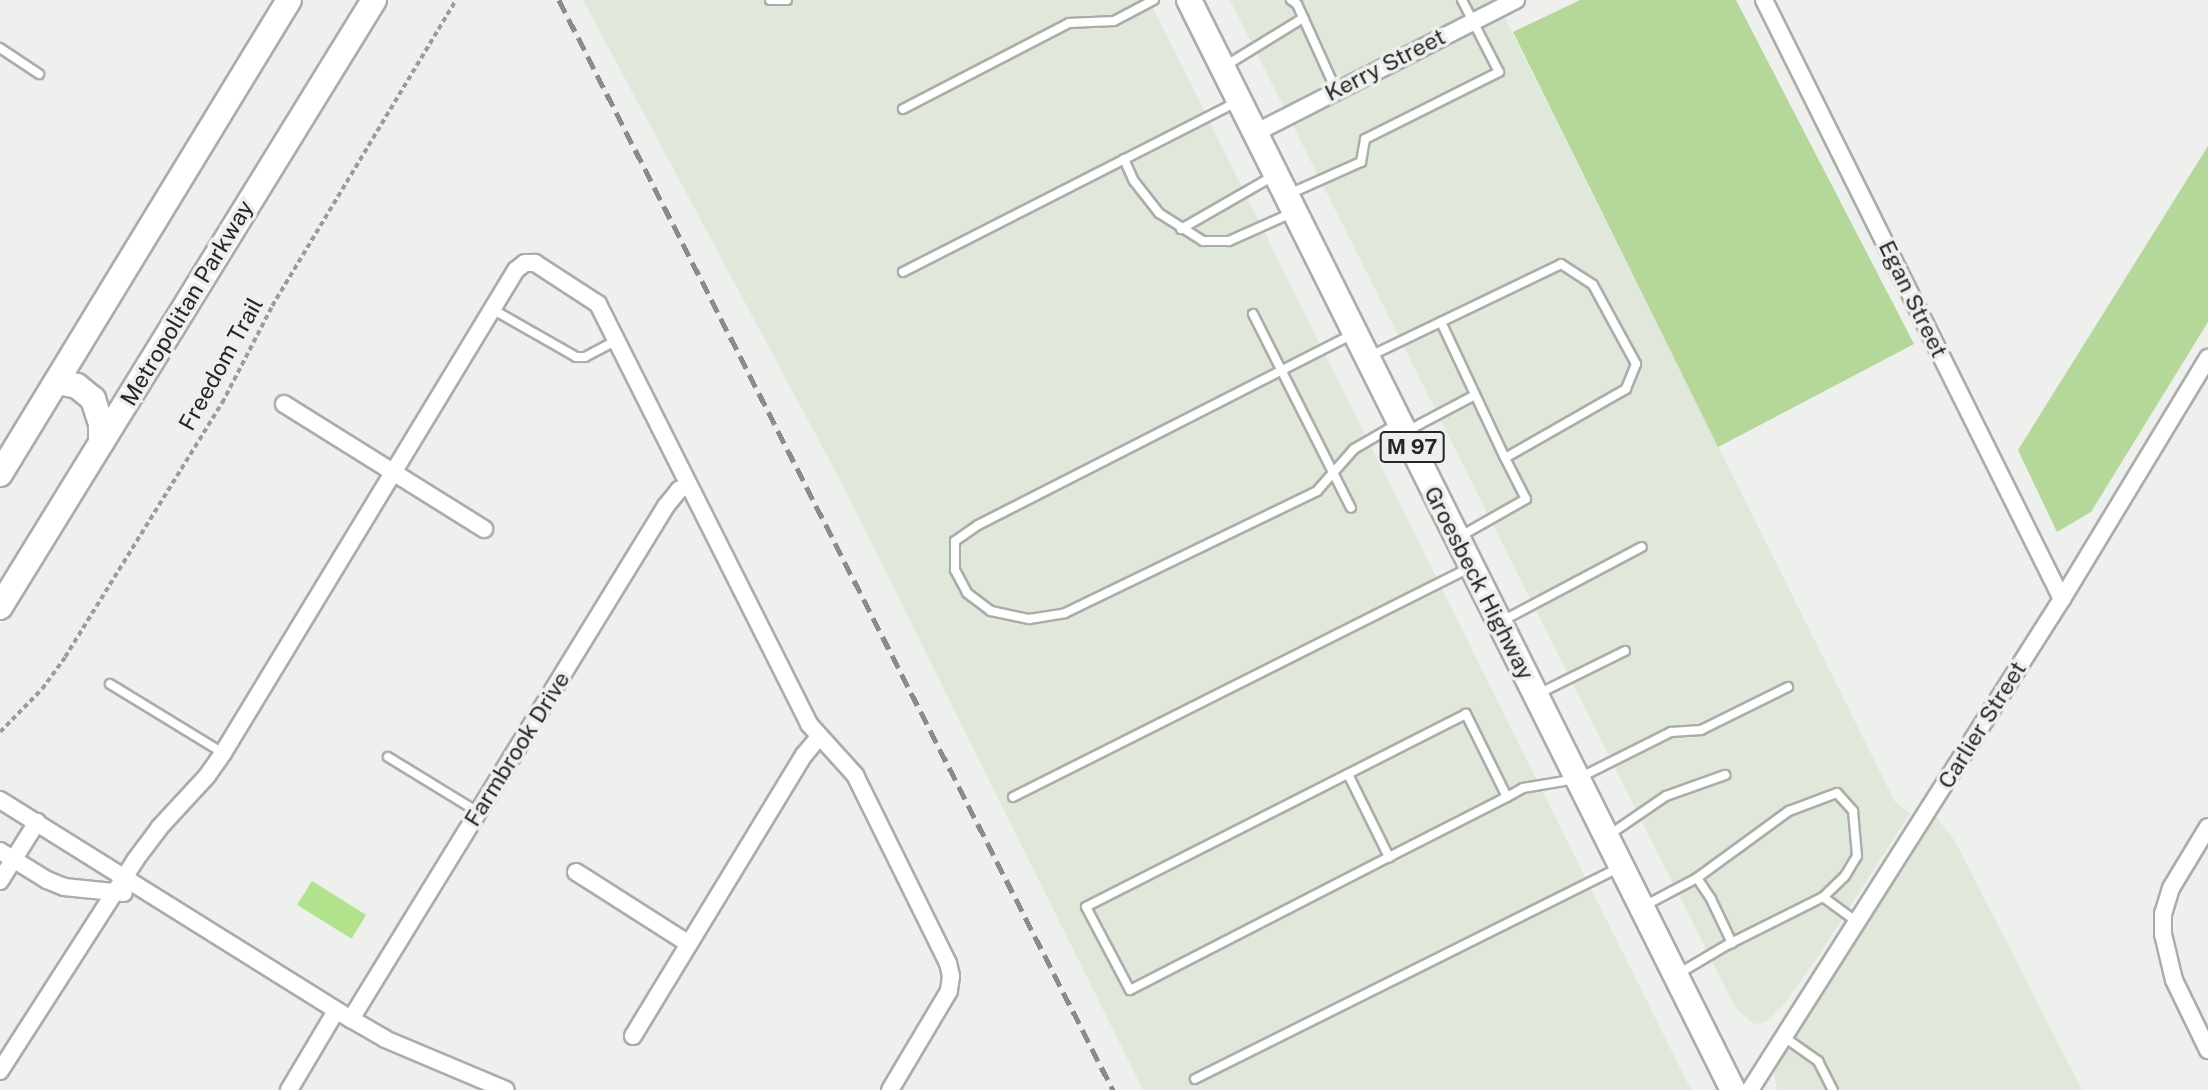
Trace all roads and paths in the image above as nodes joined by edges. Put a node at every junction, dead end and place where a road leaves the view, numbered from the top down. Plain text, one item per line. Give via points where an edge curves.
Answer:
1 (289, 0) edge
2 (374, 0) edge
3 (456, 0) edge
4 (770, 0) edge
5 (787, 0) edge
6 (1154, 0) edge
7 (1462, 0) edge
8 (1516, 0) edge
9 (1764, 0) edge
10 (1195, 2) edge
11 (1297, 2) edge
12 (1303, 18) junction
13 (1473, 20) junction
14 (0, 48) edge
15 (1223, 68) junction
16 (39, 74) dead end
17 (1336, 90) junction
18 (1239, 101) junction
19 (904, 109) dead end
20 (1255, 133) junction
21 (1124, 159) junction
22 (1285, 194) junction
23 (1181, 229) junction
24 (903, 272) dead end
25 (492, 310) junction
26 (1252, 314) dead end
27 (1441, 322) junction
28 (1355, 333) junction
29 (617, 340) junction
30 (1367, 357) junction
31 (2208, 358) edge
32 (1282, 371) junction
33 (57, 382) junction
34 (1475, 395) junction
35 (284, 404) dead end
36 (1402, 428) junction
37 (102, 443) junction
38 (1505, 458) junction
39 (393, 472) junction
40 (1333, 473) junction
41 (0, 474) edge
42 (688, 485) junction
43 (1351, 508) dead end
44 (484, 529) dead end
45 (1457, 538) junction
46 (1642, 547) dead end
47 (1471, 567) junction
48 (2062, 599) junction
49 (0, 607) edge
50 (1499, 623) junction
51 (1625, 651) dead end
52 (110, 684) dead end
53 (1788, 687) dead end
54 (1536, 696) junction
55 (0, 732) edge
56 (819, 737) junction
57 (223, 753) junction
58 (388, 757) dead end
59 (1349, 774) junction
60 (1725, 775) dead end
61 (1577, 779) junction
62 (1013, 797) dead end
63 (1507, 797) junction
64 (0, 800) edge
65 (478, 812) junction
66 (37, 822) junction
67 (2208, 827) edge
68 (1606, 836) junction
69 (7, 855) edge
70 (1389, 857) junction
71 (1621, 867) junction
72 (576, 872) dead end
73 (124, 878) junction
74 (1697, 878) junction
75 (0, 881) edge
76 (115, 893) junction
77 (149, 894) junction
78 (1823, 897) junction
79 (1642, 908) junction
80 (1857, 922) junction
81 (1732, 943) junction
82 (689, 944) junction
83 (1676, 975) junction
84 (336, 1011) junction
85 (351, 1020) junction
86 (633, 1036) dead end
87 (1784, 1037) junction
88 (2208, 1050) edge
89 (0, 1071) edge
90 (1195, 1079) dead end
91 (289, 1090) edge
92 (506, 1090) edge
93 (890, 1090) edge
94 (1733, 1090) edge
95 (1750, 1090) edge
96 (1833, 1090) edge

1 - 33 main road
2 - 37 main road, Metropolitan Parkway
3 - 55 path, Freedom Trail via 272,306 222,403 87,622 42,689
4 - 5 lane
6 - 19 lane via 1114,22 1069,23
7 - 13 lane
8 - 13 street, Kerry Street
9 - 48 street, Egan Street
10 - 15 main road, Groesbeck Highway / M 97
11 - 12 lane
12 - 15 lane
12 - 17 lane
13 - 17 street, Kerry Street
13 - 22 lane via 1499,72 1365,139 1361,162
14 - 16 lane
15 - 18 main road, Groesbeck Highway / M 97
17 - 20 street, Kerry Street
18 - 20 main road, Groesbeck Highway / M 97
18 - 21 lane
20 - 22 main road, Groesbeck Highway / M 97
21 - 23 lane via 1134,181 1159,213
21 - 24 lane
22 - 23 lane
22 - 23 lane via 1229,241 1203,241
22 - 28 main road, Groesbeck Highway / M 97
25 - 29 lane via 576,357
25 - 29 street via 516,270 535,263 598,304
25 - 39 street
26 - 32 lane
27 - 30 lane
27 - 34 lane
27 - 38 lane via 1561,264 1593,285 1636,364 1626,389
28 - 30 main road, Groesbeck Highway / M 97
28 - 32 lane
29 - 42 street
30 - 36 main road, Groesbeck Highway / M 97
31 - 48 street, Carlier Street
32 - 40 lane
32 - 40 lane via 978,525 955,541 955,570 967,593 991,611 1028,619 1065,613 1317,491
33 - 37 main road via 77,386 93,399
33 - 41 main road
34 - 36 lane
34 - 38 lane
35 - 39 street
36 - 40 lane via 1354,449
36 - 45 main road, Groesbeck Highway / M 97
37 - 49 main road, Metropolitan Parkway
38 - 45 lane via 1526,499
39 - 44 street
39 - 57 street
40 - 43 lane
42 - 56 street
42 - 65 street, Farmbrook Drive via 666,506
45 - 47 main road, Groesbeck Highway / M 97
46 - 50 lane
47 - 50 main road, Groesbeck Highway / M 97
47 - 62 lane
48 - 80 street, Carlier Street
50 - 54 main road, Groesbeck Highway / M 97
51 - 54 lane
52 - 57 lane
53 - 61 lane via 1701,730 1671,732
54 - 61 main road, Groesbeck Highway / M 97
56 - 82 street
56 - 93 street via 855,775 951,976 942,1007
57 - 73 street via 159,828
58 - 65 lane
59 - 63 lane via 1466,714
59 - 70 lane
59 - 70 lane via 1086,907 1129,990
60 - 68 lane via 1666,796
61 - 63 lane via 1523,788
61 - 68 main road, Groesbeck Highway / M 97
63 - 70 lane
64 - 66 street
65 - 85 street, Farmbrook Drive
66 - 69 street
66 - 73 street
67 - 88 street via 2171,888 2163,934 2174,980
68 - 71 main road, Groesbeck Highway / M 97
69 - 75 street
69 - 76 street via 64,887
71 - 79 main road, Groesbeck Highway / M 97
71 - 90 lane
72 - 82 street
73 - 76 street
73 - 77 street
74 - 78 lane via 1788,811 1837,793 1853,811 1857,856 1845,876
74 - 79 lane
74 - 81 lane
76 - 77 street
76 - 89 street
77 - 84 street
78 - 80 lane
78 - 81 lane
79 - 83 main road, Groesbeck Highway / M 97
80 - 87 street, Carlier Street
81 - 83 lane
82 - 86 street
83 - 94 main road, Groesbeck Highway / M 97
84 - 85 street
84 - 91 street
85 - 92 street
87 - 95 street, Carlier Street
87 - 96 lane via 1818,1061

